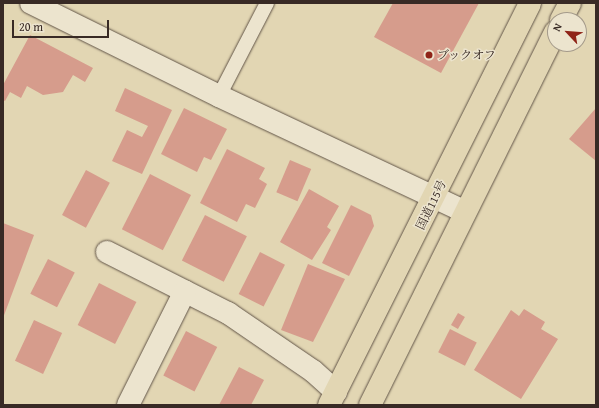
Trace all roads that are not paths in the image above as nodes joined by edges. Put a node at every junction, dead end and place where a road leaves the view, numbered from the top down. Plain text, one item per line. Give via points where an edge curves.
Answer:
1 (267, 3) edge
2 (530, 3) edge
3 (570, 3) edge
4 (39, 5) edge
5 (565, 12) edge
6 (547, 48) edge
7 (219, 96) junction
8 (434, 198) junction
9 (465, 212) junction
10 (107, 252) dead end
11 (185, 291) junction
12 (332, 398) edge
13 (128, 405) edge
14 (370, 405) edge

1 - 7 lane
2 - 8 highway, 国道115号
3 - 5 highway
4 - 7 street
6 - 9 highway
7 - 8 street
8 - 9 street
8 - 12 highway, 国道115号
9 - 14 highway
10 - 11 street
11 - 12 street via 228,313 313,371
11 - 13 street

